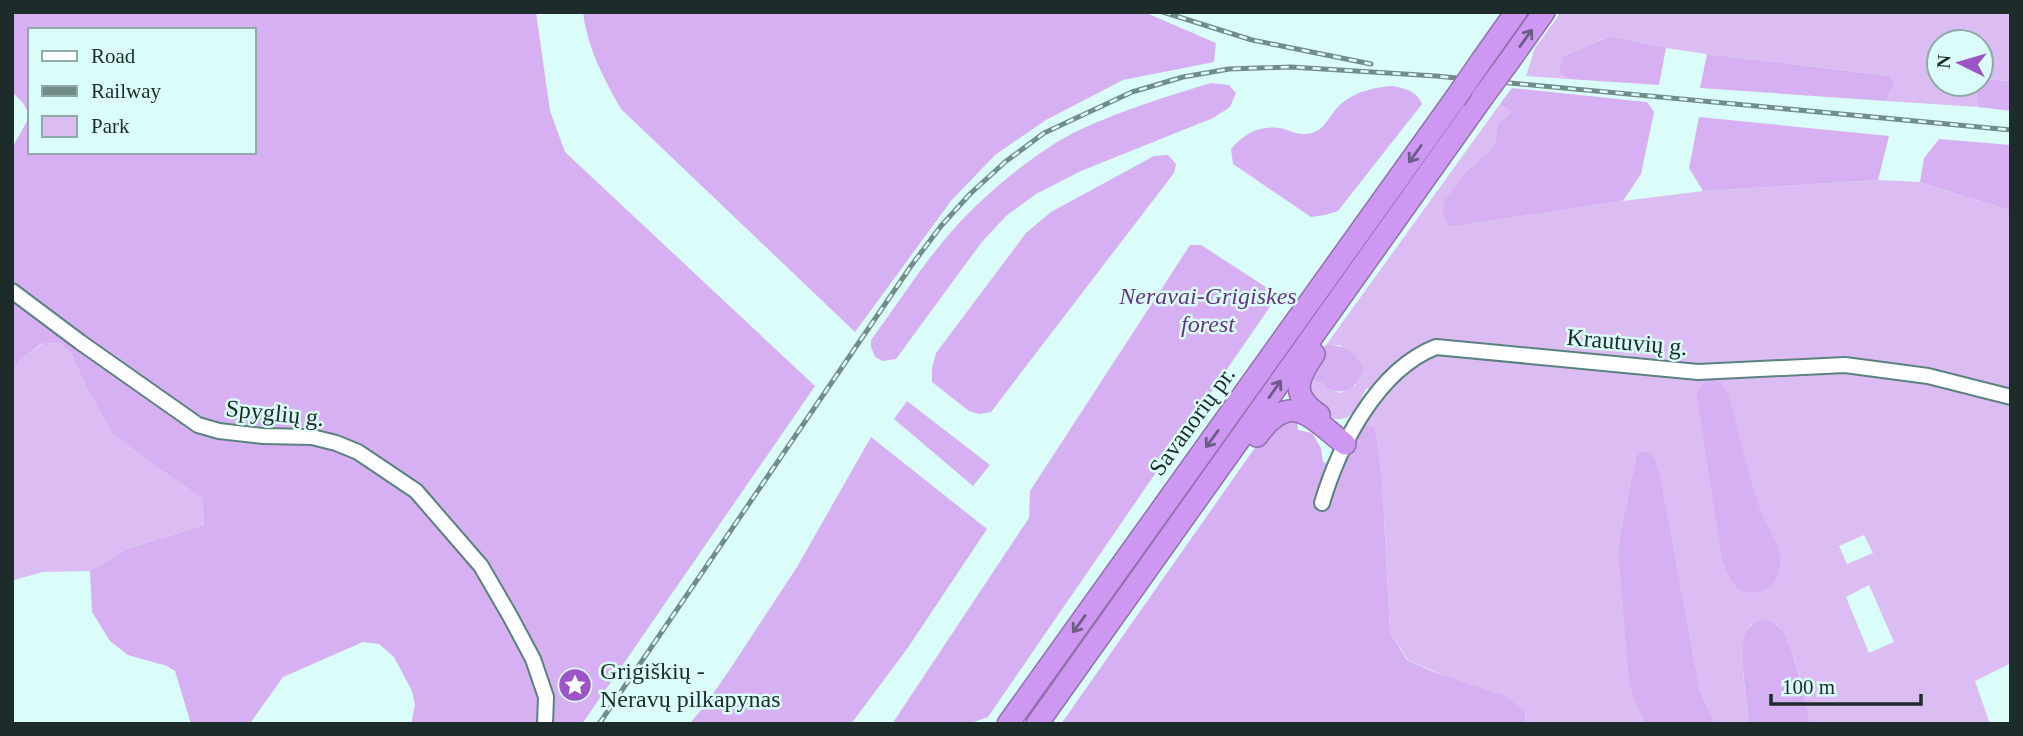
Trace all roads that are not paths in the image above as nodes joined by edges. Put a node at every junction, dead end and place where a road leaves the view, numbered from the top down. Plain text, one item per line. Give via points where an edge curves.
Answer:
1 (1516, 12) edge
2 (1544, 12) edge
3 (1482, 98) junction
4 (12, 290) edge
5 (2011, 397) edge
6 (1347, 440) junction
7 (1322, 503) dead end
8 (545, 724) edge
9 (1008, 724) edge
10 (1037, 724) edge
11 (1042, 724) edge

1 -> 9 highway, Savanorių pr., bridge
3 -> 2 highway, Savanorių pr., bridge
3 - 6 highway via 1410,215 1303,370 1301,398
10 -> 3 highway, Savanorių pr.
4 - 8 street, Spyglių g. via 198,425 336,443 359,452 416,491 481,566 510,616 533,659 546,697
5 - 6 street, Krautuvių g. via 1928,376 1845,365 1698,372 1436,347 1398,370 1376,393
6 - 7 street, Krautuvių g.
6 - 11 highway via 1294,409 1272,417

